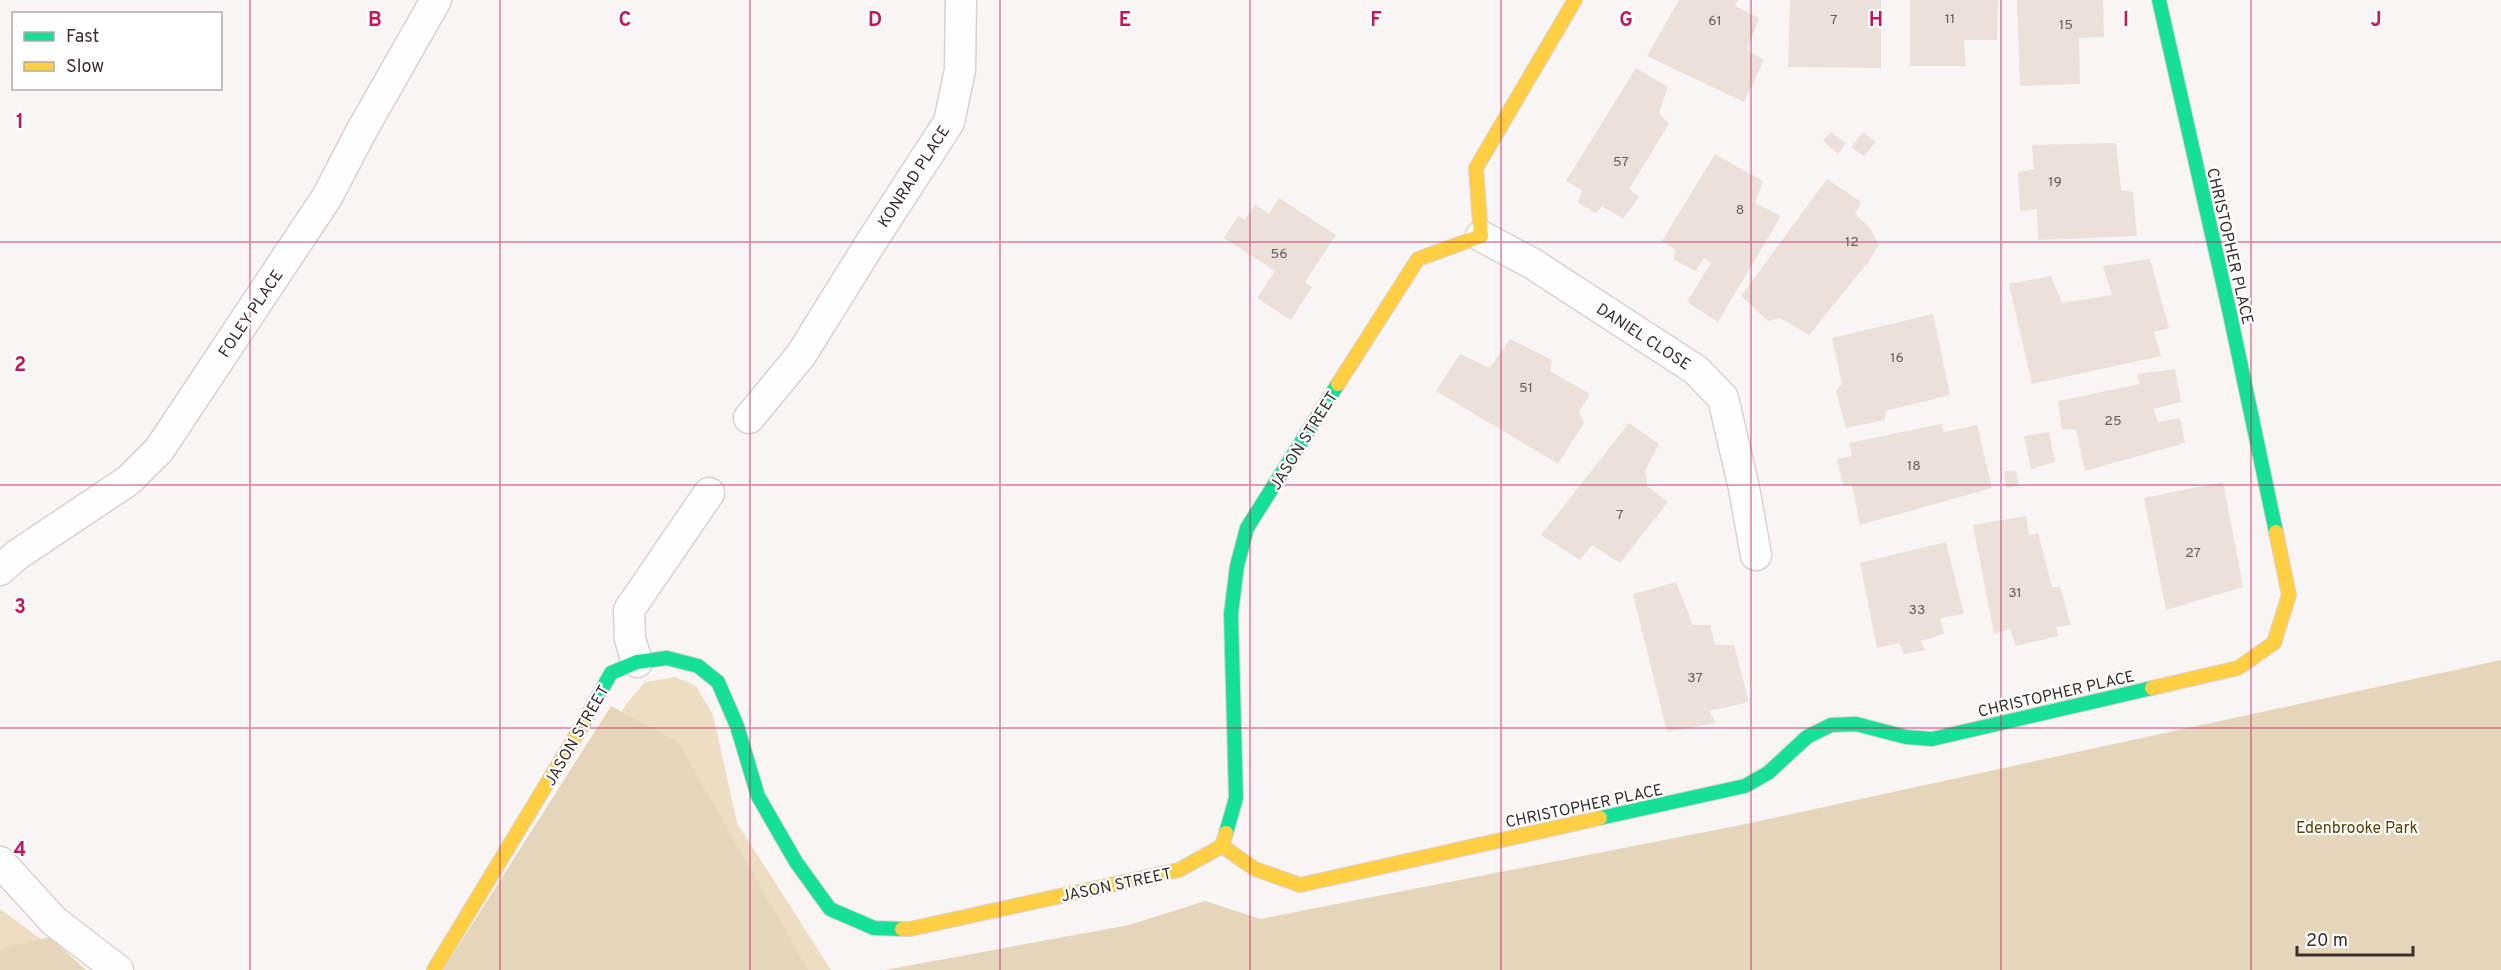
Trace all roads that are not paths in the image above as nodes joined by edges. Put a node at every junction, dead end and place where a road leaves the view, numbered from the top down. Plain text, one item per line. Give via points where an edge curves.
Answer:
1 (436, 0) edge
2 (961, 0) edge
3 (1574, 0) edge
4 (2159, 0) edge
5 (1481, 236) junction
6 (749, 418) dead end
7 (709, 493) dead end
8 (1756, 555) dead end
9 (0, 570) edge
10 (637, 662) junction
11 (1222, 846) junction
12 (0, 862) edge
13 (118, 970) edge
14 (434, 970) edge

1 - 9 street, FOLEY PLACE via 327,196 159,450 129,480
2 - 6 street, KONRAD PLACE via 960,70 949,122 801,356
3 - 5 street via 1476,168
4 - 11 street, CHRISTOPHER PLACE via 2289,595 2274,643 2238,668 1932,739 1902,738 1856,724 1830,725 1806,737 1752,784 1300,885 1255,869
5 - 8 street, DANIEL CLOSE via 1533,264 1696,370 1723,398
5 - 11 street, JASON STREET via 1418,259 1247,528 1231,614 1236,798
7 - 10 street via 629,610 630,639
10 - 11 street, JASON STREET via 667,658 698,666 718,682 737,726 758,796 796,862 830,909 874,928 910,929 1179,870
10 - 14 street, JASON STREET via 611,673
12 - 13 street via 54,921

